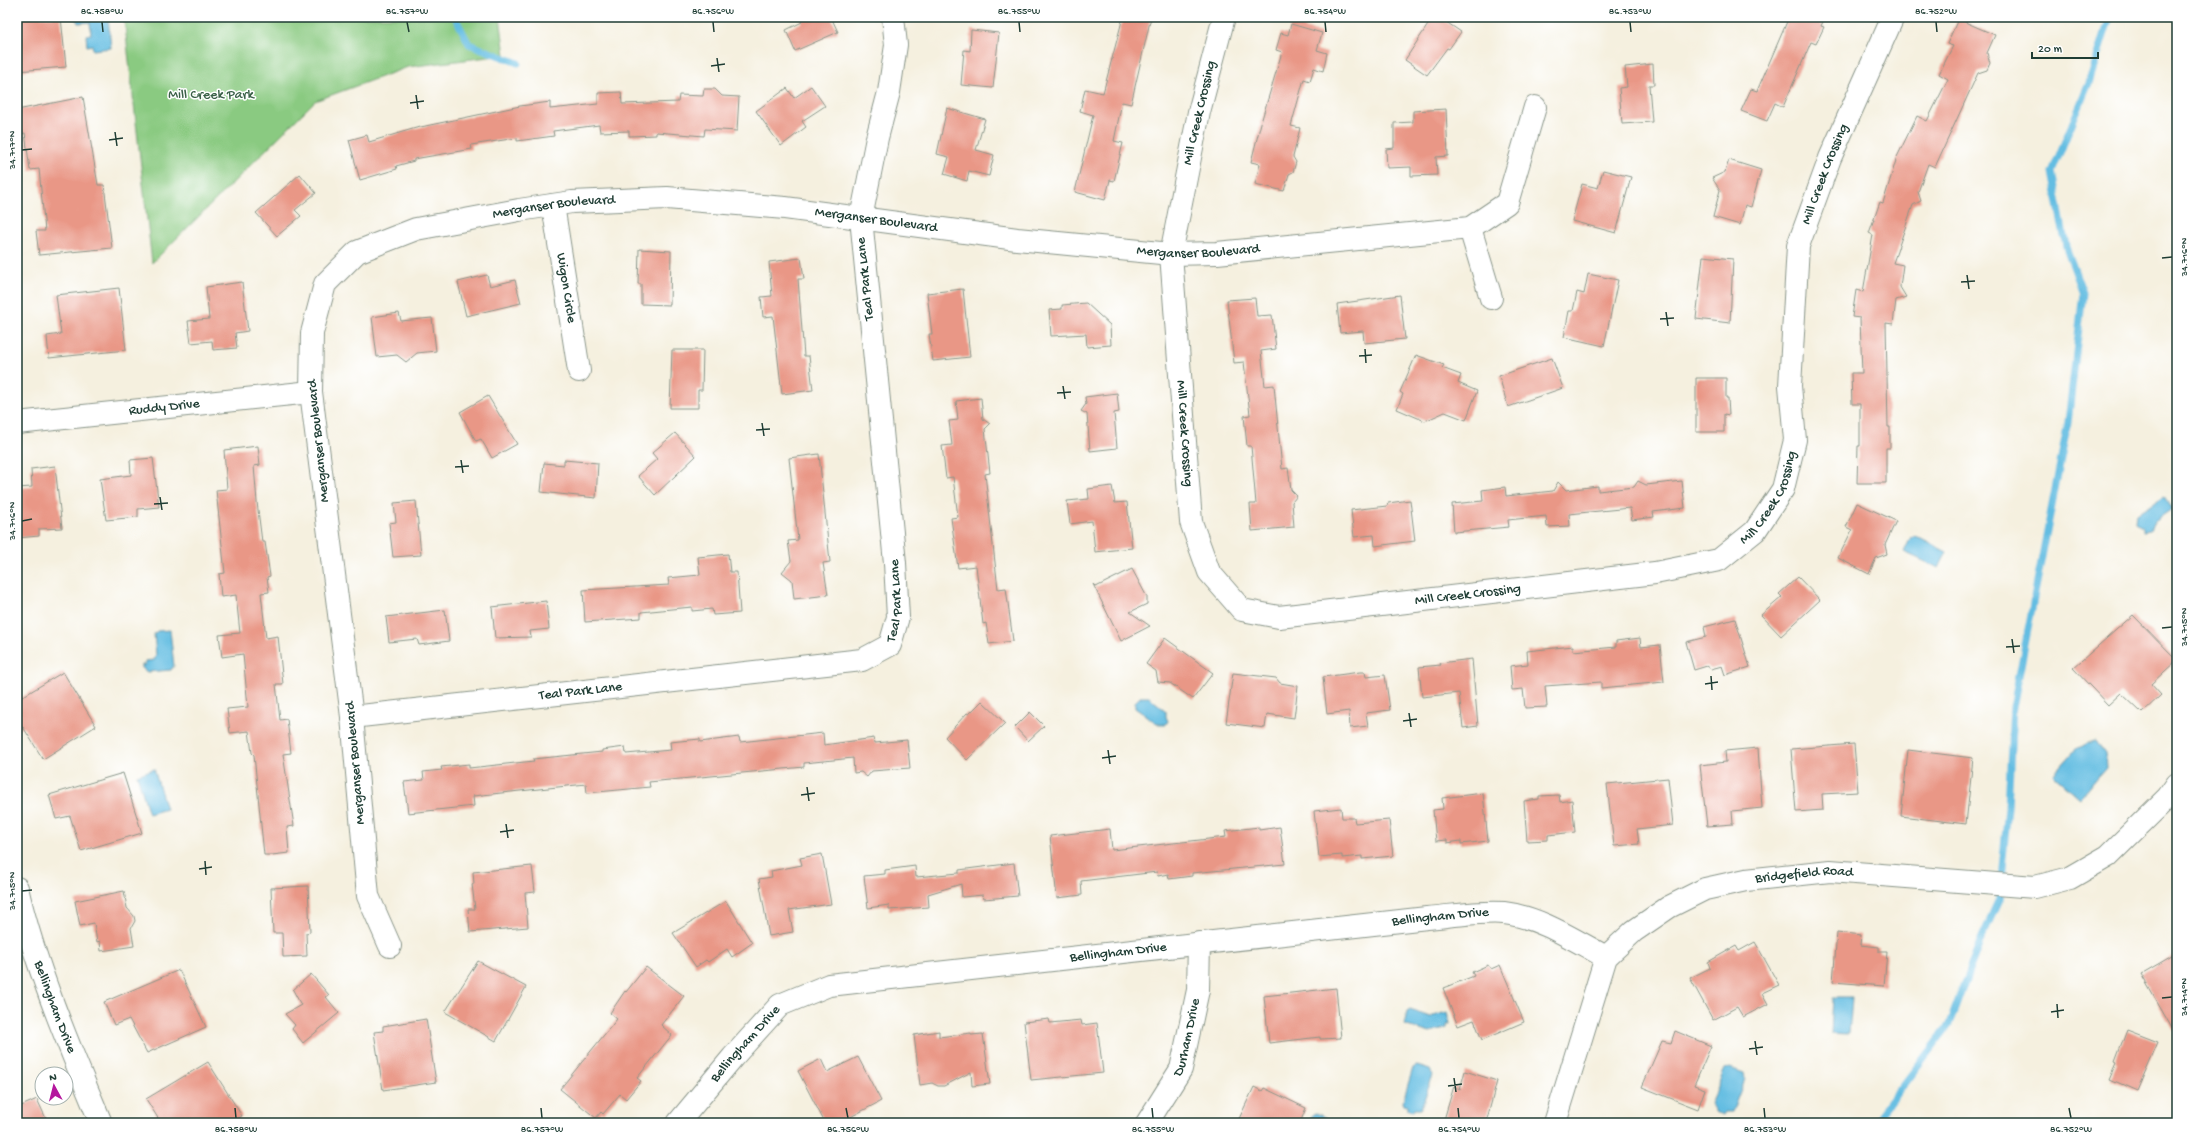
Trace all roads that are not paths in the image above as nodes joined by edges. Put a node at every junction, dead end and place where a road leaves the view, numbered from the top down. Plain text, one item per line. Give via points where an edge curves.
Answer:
1 (893, 17) edge
2 (1224, 17) edge
3 (1893, 17) edge
4 (1535, 107) dead end
5 (553, 205) junction
6 (861, 218) junction
7 (1470, 228) junction
8 (1171, 254) junction
9 (1491, 298) dead end
10 (579, 371) dead end
11 (311, 392) junction
12 (17, 423) edge
13 (352, 717) junction
14 (2174, 791) edge
15 (17, 888) edge
16 (1199, 943) junction
17 (390, 946) dead end
18 (1606, 957) junction
19 (101, 1123) edge
20 (678, 1123) edge
21 (1147, 1123) edge
22 (1555, 1123) edge

1 - 6 street, Teal Park Lane via 896,45 889,92
2 - 8 street, Mill Creek Crossing via 1199,112
3 - 8 street, Mill Creek Crossing via 1830,158 1798,246 1790,386 1795,440 1783,489 1756,531 1719,560 1655,573 1279,617 1242,610 1209,572 1191,522
4 - 7 street, Merganser Boulevard via 1507,203
5 - 6 street, Merganser Boulevard via 667,198 785,208
5 - 10 street, Wigon Circle
5 - 11 street, Merganser Boulevard via 416,229 357,252 326,284 312,333
6 - 8 street, Merganser Boulevard via 1017,240
6 - 13 street, Teal Park Lane via 895,563 898,617 890,645 862,660
7 - 8 street, Merganser Boulevard via 1218,253
7 - 9 street
11 - 12 street, Ruddy Drive
11 - 13 street, Merganser Boulevard
13 - 17 street, Merganser Boulevard via 368,896
14 - 18 street, Bridgefield Road via 2108,856 2070,878 2035,887 1830,871 1746,880 1705,889 1669,907 1634,931
15 - 19 street, Bellingham Drive via 24,920 54,1010
16 - 18 street, Bellingham Drive via 1427,918 1503,913 1527,918
16 - 20 street, Bellingham Drive via 829,985 780,1005
16 - 21 street, Durham Drive via 1198,990 1181,1069
18 - 22 street

